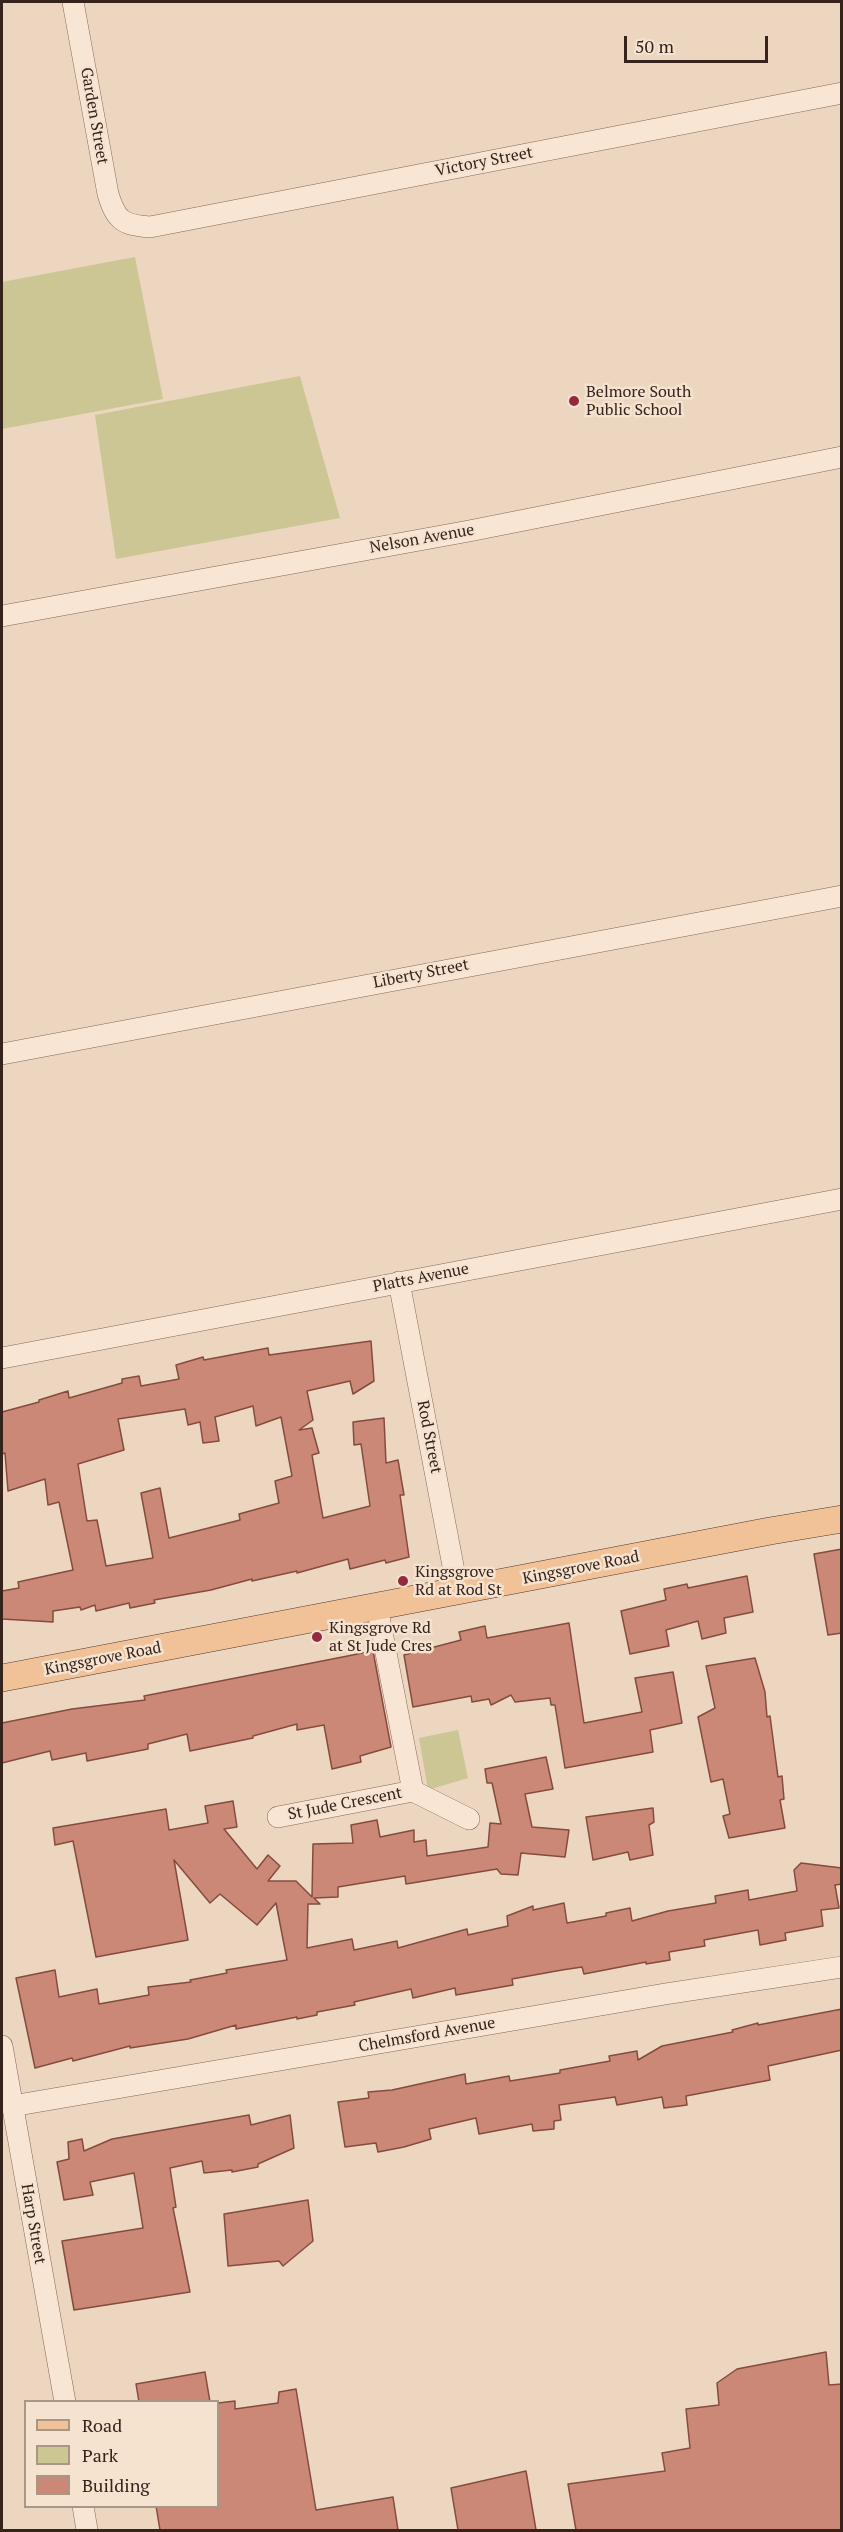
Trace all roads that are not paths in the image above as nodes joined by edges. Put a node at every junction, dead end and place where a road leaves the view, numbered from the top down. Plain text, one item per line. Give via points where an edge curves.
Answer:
1 (73, 2) edge
2 (842, 93) edge
3 (127, 224) joint
4 (842, 457) edge
5 (2, 616) edge
6 (842, 896) edge
7 (2, 1054) edge
8 (842, 1199) edge
9 (399, 1282) junction
10 (2, 1358) edge
11 (842, 1520) edge
12 (458, 1592) junction
13 (377, 1607) junction
14 (2, 1678) edge
15 (413, 1791) junction
16 (278, 1817) dead end
17 (469, 1819) dead end
18 (842, 1967) edge
19 (2, 2046) edge
20 (12, 2106) junction
21 (65, 2400) edge
22 (83, 2508) edge
23 (87, 2530) edge

1 - 3 street, Garden Street via 108,194 118,217
2 - 3 street, Victory Street via 150,227
4 - 5 street, Nelson Avenue via 469,531
6 - 7 street, Liberty Street
8 - 9 street, Platts Avenue
9 - 10 street, Platts Avenue
9 - 12 street, Rod Street
11 - 12 main road, Kingsgrove Road
12 - 13 main road, Kingsgrove Road
13 - 14 main road, Kingsgrove Road
13 - 15 street, St Jude Crescent
15 - 16 street, St Jude Crescent
15 - 17 street, St Jude Crescent
18 - 20 street, Chelmsford Avenue
19 - 20 street, Harp Street
20 - 21 street, Harp Street
22 - 23 street

